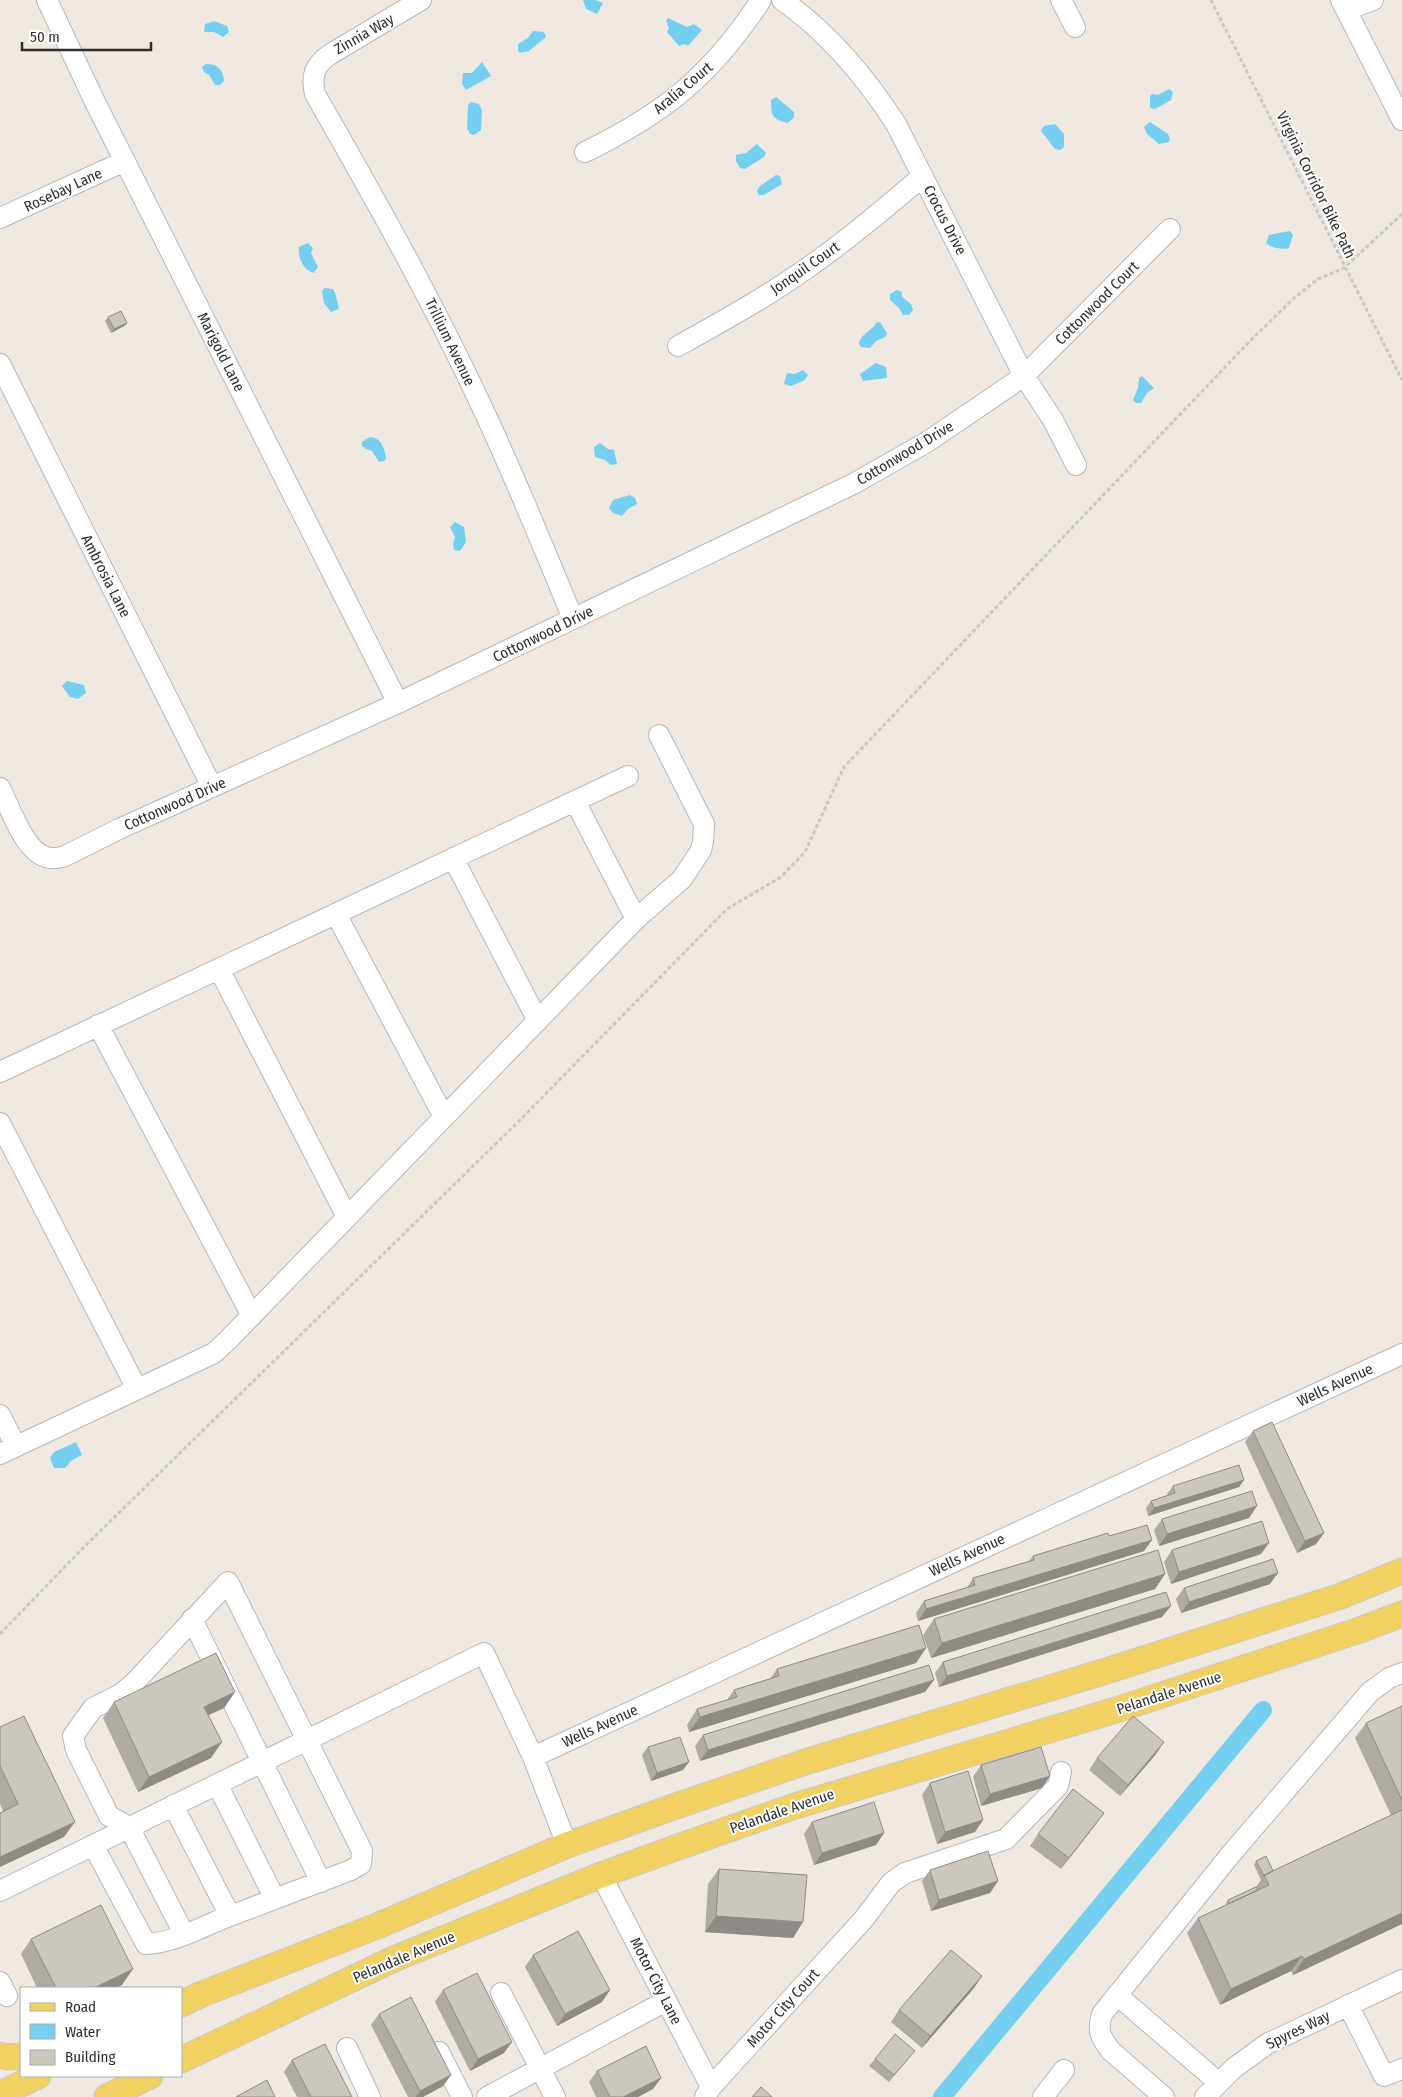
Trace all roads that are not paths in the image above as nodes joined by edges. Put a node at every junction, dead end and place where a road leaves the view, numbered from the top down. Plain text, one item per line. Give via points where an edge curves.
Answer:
1 (47, 0) edge
2 (422, 0) edge
3 (761, 0) edge
4 (782, 0) edge
5 (1061, 0) edge
6 (1374, 0) edge
7 (1344, 5) edge
8 (1075, 27) dead end
9 (313, 74) joint
10 (1402, 120) edge
11 (585, 152) dead end
12 (125, 161) junction
13 (923, 176) junction
14 (0, 218) edge
15 (1170, 229) dead end
16 (678, 346) dead end
17 (0, 364) edge
18 (1024, 376) junction
19 (1076, 465) dead end
20 (574, 619) junction
21 (398, 703) junction
22 (659, 734) dead end
23 (628, 776) dead end
24 (212, 787) junction
25 (0, 788) edge
26 (575, 801) junction
27 (453, 858) junction
28 (336, 914) junction
29 (636, 919) junction
30 (219, 969) junction
31 (538, 1021) junction
32 (98, 1026) junction
33 (0, 1072) edge
34 (444, 1117) junction
35 (0, 1123) edge
36 (347, 1217) junction
37 (252, 1316) junction
38 (1402, 1354) edge
39 (137, 1389) junction
40 (0, 1414) edge
41 (8, 1450) edge
42 (1402, 1571) edge
43 (1402, 1614) edge
44 (192, 1619) junction
45 (1402, 1673) edge
46 (306, 1740) junction
47 (533, 1757) junction
48 (261, 1762) junction
49 (1061, 1772) dead end
50 (217, 1784) junction
51 (173, 1805) junction
52 (129, 1827) junction
53 (93, 1845) junction
54 (567, 1845) junction
55 (601, 1876) junction
56 (321, 1882) junction
57 (0, 1891) edge
58 (275, 1899) junction
59 (230, 1916) junction
60 (184, 1934) junction
61 (1402, 1981) edge
62 (501, 1993) dead end
63 (1117, 1995) junction
64 (666, 2002) junction
65 (182, 2004) edge
66 (1348, 2005) junction
67 (430, 2035) edge
68 (347, 2048) dead end
69 (0, 2055) edge
70 (20, 2056) edge
71 (182, 2060) edge
72 (1402, 2068) edge
73 (541, 2069) junction
74 (1064, 2070) dead end
75 (36, 2077) edge
76 (148, 2077) edge
77 (1218, 2082) junction
78 (708, 2092) edge
79 (0, 2094) edge
80 (107, 2097) edge
81 (370, 2097) edge
82 (462, 2097) edge
83 (487, 2097) edge
84 (555, 2097) edge
85 (1043, 2097) edge
86 (1164, 2097) edge
87 (1205, 2097) edge

1 - 12 street, Marigold Lane
2 - 9 street, Zinnia Way via 328,55 318,63
3 - 11 street, Aralia Court via 715,62 686,90 626,131
4 - 13 street, Crocus Drive via 808,19 851,62 896,124
5 - 8 street
6 - 7 street
7 - 10 street
9 - 20 street, Trillium Avenue via 315,94 386,218 482,406
12 - 14 street, Rosebay Lane
12 - 21 street, Marigold Lane
13 - 16 street, Jonquil Court via 803,272
13 - 18 street, Crocus Drive
15 - 18 street, Cottonwood Court
17 - 24 street, Ambrosia Lane
18 - 19 street, Crocus Drive via 1053,420
18 - 20 street, Cottonwood Drive via 927,442 855,483
20 - 21 street, Cottonwood Drive
21 - 24 street, Cottonwood Drive
22 - 29 street via 704,824 703,842 682,878
23 - 26 street
24 - 25 street, Cottonwood Drive via 56,858 45,857 26,841
26 - 27 street
26 - 29 street
27 - 28 street
27 - 31 street
28 - 30 street
28 - 34 street
29 - 31 street
30 - 32 street
30 - 36 street
31 - 34 street
32 - 33 street
32 - 37 street
34 - 36 street
35 - 39 street
36 - 37 street
37 - 39 street via 214,1353
38 - 47 street, Wells Avenue
39 - 41 street
40 - 41 street
42 - 54 main road via 1341,1596 796,1765
43 - 55 main road, Pelandale Avenue via 1116,1710 795,1806
44 - 46 street via 228,1582
44 - 48 street
44 - 52 street via 134,1683 121,1694 93,1708 73,1736 76,1750 109,1816
45 - 63 street via 1370,1692 1231,1854
46 - 47 street via 484,1653
46 - 48 street
46 - 56 street via 362,1851 361,1864
47 - 54 street
48 - 50 street
48 - 56 street
49 - 78 street, Motor City Court via 1058,1786 1006,1839 905,1873 891,1883 863,1920
50 - 51 street
50 - 58 street
51 - 52 street
51 - 59 street
52 - 53 street
52 - 60 street
53 - 57 street
53 - 60 street via 146,1944 160,1943
54 - 65 main road
55 - 64 street, Motor City Lane
55 - 71 main road, Pelandale Avenue via 396,1958
56 - 58 street
58 - 59 street
59 - 60 street
61 - 66 street, Spyres Way
62 - 73 street
63 - 77 street
63 - 86 street via 1102,2014 1098,2028 1104,2042
64 - 73 street
64 - 78 street, Motor City Lane
66 - 72 street via 1384,2076
66 - 77 street, Spyres Way via 1267,2044
67 - 82 street
68 - 81 street
69 - 70 main road
73 - 83 street
73 - 84 street
74 - 85 street
75 - 79 main road
76 - 80 main road
77 - 87 street, Spyres Way

